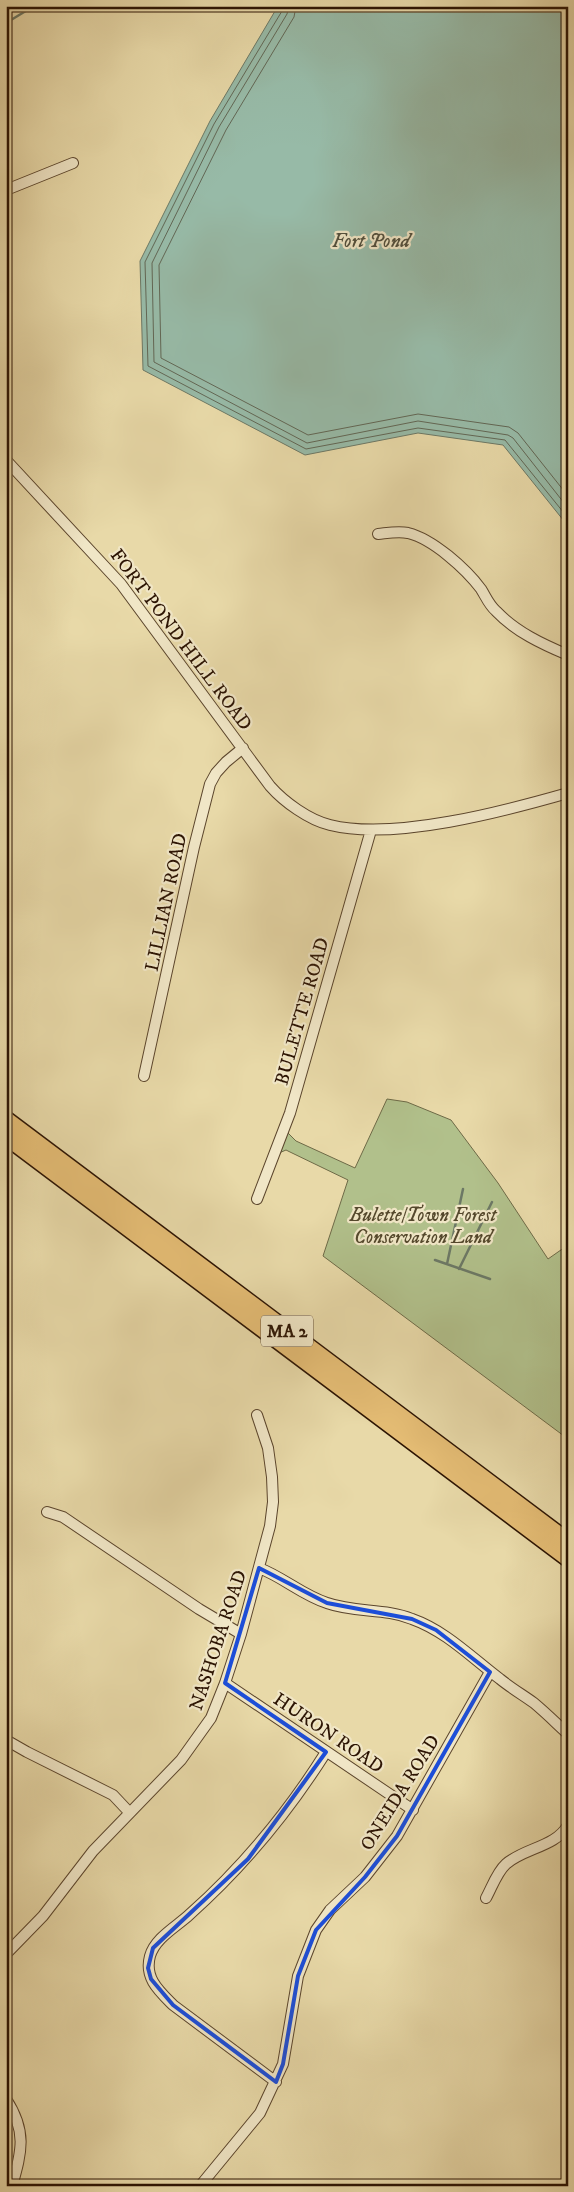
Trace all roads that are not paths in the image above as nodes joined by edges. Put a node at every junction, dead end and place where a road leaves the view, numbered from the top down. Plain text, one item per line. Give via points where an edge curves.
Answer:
1 (73, 162) dead end
2 (6, 190) edge
3 (6, 460) edge
4 (378, 534) dead end
5 (568, 655) edge
6 (243, 748) junction
7 (568, 793) edge
8 (371, 830) junction
9 (144, 1076) dead end
10 (6, 1119) edge
11 (6, 1137) edge
12 (258, 1200) dead end
13 (257, 1414) dead end
14 (47, 1512) dead end
15 (568, 1542) edge
16 (568, 1559) edge
17 (259, 1568) junction
18 (241, 1634) junction
19 (490, 1672) junction
20 (225, 1683) junction
21 (568, 1734) edge
22 (6, 1740) edge
23 (326, 1752) junction
24 (413, 1810) junction
25 (129, 1812) junction
26 (568, 1825) edge
27 (486, 1898) dead end
28 (6, 1954) edge
29 (276, 2082) junction
30 (6, 2099) edge
31 (12, 2186) edge
32 (200, 2186) edge

1 - 2 street
3 - 6 street, FORT POND HILL ROAD via 121,584
4 - 5 street via 407,533 438,549 473,581 503,618 528,636
6 - 8 street, FORT POND HILL ROAD via 270,786 301,812 328,825
6 - 9 street, LILLIAN ROAD via 226,762 210,784
7 - 8 street, FORT POND HILL ROAD via 466,819
8 - 12 street, BULETTE ROAD via 290,1113
10 - 15 highway, MA 2
11 - 16 highway, MA 2
13 - 17 street, NASHOBA ROAD via 268,1448 273,1502
14 - 18 street via 63,1517
17 - 18 street, NASHOBA ROAD
17 - 19 street via 327,1603 412,1619 436,1630
18 - 20 street, NASHOBA ROAD
19 - 21 street via 534,1703
19 - 24 street, ONEIDA ROAD
20 - 23 street, HURON ROAD
20 - 25 street, NASHOBA ROAD via 211,1718 197,1740
22 - 25 street via 113,1795
23 - 24 street, HURON ROAD
23 - 29 street via 253,1852 220,1887 162,1937 153,1948 148,1968 160,1992 173,2004
24 - 29 street, ONEIDA ROAD via 366,1877 330,1910 316,1930 298,1976 283,2064
25 - 28 street, NASHOBA ROAD via 93,1851 43,1916
26 - 27 street via 555,1838 505,1865
29 - 32 street, ONEIDA ROAD via 260,2113
30 - 31 street via 18,2120 21,2133 21,2156

